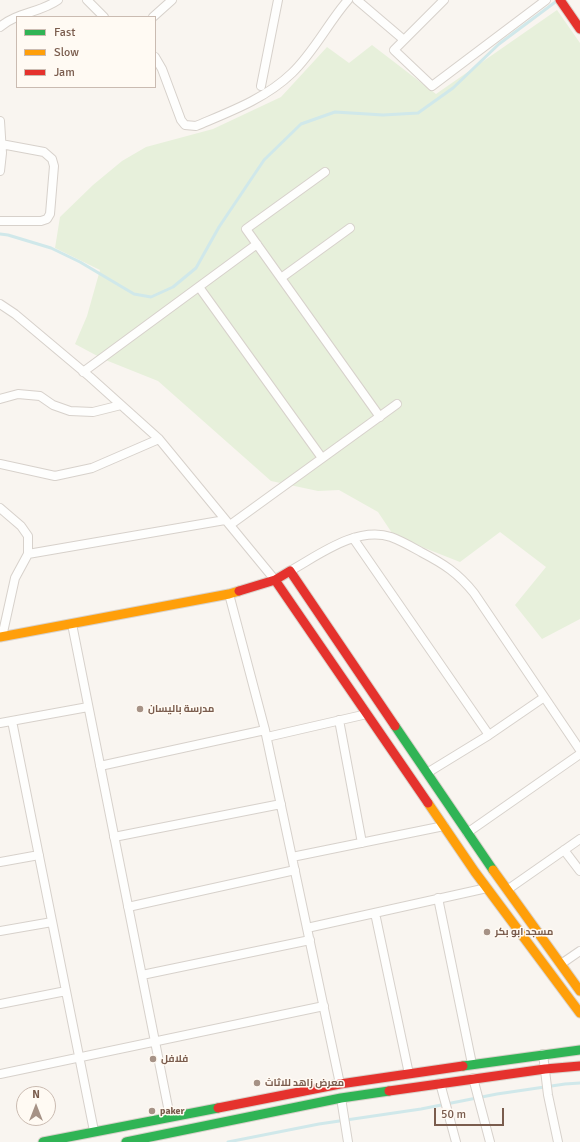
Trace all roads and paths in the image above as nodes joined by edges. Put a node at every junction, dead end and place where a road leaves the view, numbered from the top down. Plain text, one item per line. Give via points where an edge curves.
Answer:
1 (58, 0) edge
2 (87, 0) edge
3 (172, 0) edge
4 (278, 0) edge
5 (348, 0) edge
6 (357, 0) edge
7 (444, 0) edge
8 (546, 0) edge
9 (562, 2) edge
10 (16, 16) edge
11 (17, 16) edge
12 (103, 16) edge
13 (154, 16) edge
14 (0, 27) edge
15 (580, 29) edge
16 (404, 40) junction
17 (156, 59) edge
18 (261, 86) dead end
19 (0, 121) edge
20 (1, 144) junction
21 (0, 171) edge
22 (325, 172) dead end
23 (0, 221) edge
24 (350, 228) dead end
25 (257, 244) junction
26 (281, 278) junction
27 (199, 286) junction
28 (0, 304) edge
29 (83, 372) junction
30 (0, 399) edge
31 (397, 404) dead end
32 (121, 405) junction
33 (380, 417) junction
34 (159, 438) junction
35 (322, 458) junction
36 (0, 464) edge
37 (0, 508) edge
38 (228, 523) junction
39 (353, 538) junction
40 (28, 554) junction
41 (290, 571) junction
42 (275, 580) junction
43 (229, 594) junction
44 (72, 624) junction
45 (1, 637) edge
46 (544, 698) junction
47 (88, 707) junction
48 (367, 714) junction
49 (339, 720) junction
50 (12, 721) junction
51 (0, 723) edge
52 (266, 733) junction
53 (489, 735) junction
54 (407, 744) junction
55 (580, 750) edge
56 (394, 753) junction
57 (580, 754) edge
58 (100, 766) junction
59 (427, 773) junction
60 (281, 804) junction
61 (444, 826) junction
62 (467, 833) junction
63 (114, 837) junction
64 (580, 839) edge
65 (362, 843) junction
66 (564, 850) junction
67 (39, 855) junction
68 (292, 857) junction
69 (0, 862) edge
70 (488, 863) junction
71 (295, 870) junction
72 (580, 871) edge
73 (475, 872) junction
74 (487, 888) junction
75 (507, 890) junction
76 (438, 898) junction
77 (128, 907) junction
78 (375, 913) junction
79 (52, 922) junction
80 (307, 928) junction
81 (0, 931) edge
82 (310, 940) junction
83 (549, 948) junction
84 (580, 951) edge
85 (538, 956) junction
86 (561, 964) junction
87 (142, 975) junction
88 (66, 991) junction
89 (580, 991) edge
90 (0, 1004) edge
91 (324, 1006) junction
92 (580, 1013) edge
93 (155, 1042) junction
94 (580, 1050) edge
95 (543, 1054) junction
96 (80, 1057) junction
97 (472, 1064) junction
98 (580, 1066) edge
99 (545, 1069) junction
100 (0, 1074) edge
101 (409, 1074) junction
102 (473, 1078) junction
103 (440, 1082) junction
104 (340, 1084) junction
105 (270, 1098) junction
106 (341, 1098) junction
107 (274, 1112) junction
108 (170, 1117) junction
109 (94, 1131) junction
110 (43, 1142) edge
111 (126, 1142) edge
112 (348, 1142) edge
113 (456, 1142) edge
114 (490, 1142) edge
115 (558, 1142) edge

1 - 11 street via 40,10
2 - 12 street
3 - 13 street
4 - 18 street
5 - 17 street via 305,58 279,85 196,126 186,125 181,120
6 - 16 street
7 - 16 street
8 - 16 street via 432,86 394,50
9 - 15 street
10 - 14 street
19 - 20 street
20 - 21 street
20 - 23 street via 44,152 52,159 54,166 51,210 47,219
22 - 25 street via 246,229
24 - 26 street
25 - 26 street
25 - 27 street
26 - 33 street
27 - 29 street
27 - 35 street
28 - 29 street
29 - 32 street
30 - 32 street via 18,394 40,396 53,406 70,411 93,412
31 - 33 street
32 - 34 street
33 - 35 street
34 - 36 street via 92,468 55,476
34 - 38 street
35 - 38 street
37 - 40 street via 21,526 28,536
38 - 40 street
38 - 42 street
39 - 41 street
39 - 46 street via 376,534 392,538 425,554 463,579
39 - 53 street
40 - 45 street via 15,578
41 - 42 street
41 - 54 street
42 - 43 street
42 - 48 street
43 - 44 street
43 - 52 street
44 - 45 street
44 - 47 street
46 - 53 street
46 - 55 street
47 - 50 street
47 - 58 street
48 - 49 street
48 - 56 street
49 - 52 street
49 - 65 street
50 - 51 street
50 - 67 street
52 - 58 street
52 - 60 street
53 - 59 street
54 - 56 street
54 - 59 street
56 - 61 street
57 - 62 street
58 - 63 street
59 - 62 street
60 - 63 street
60 - 68 street
61 - 65 street
61 - 73 street
62 - 70 street
63 - 77 street
64 - 66 street
65 - 68 street
66 - 72 street
66 - 75 street
67 - 69 street
67 - 79 street
68 - 71 street
70 - 73 street
70 - 75 street
71 - 77 street
71 - 80 street
73 - 74 street
74 - 76 street
74 - 85 street
75 - 83 street
76 - 78 street
76 - 97 street
77 - 87 street
78 - 80 street
78 - 101 street
79 - 81 street
79 - 88 street
80 - 82 street
82 - 87 street
82 - 91 street
83 - 85 street
83 - 86 street
84 - 86 street
85 - 92 street
86 - 89 street
87 - 93 street
88 - 90 street
88 - 96 street
91 - 93 street
91 - 104 street
93 - 96 street
93 - 108 street
94 - 95 street
95 - 97 street
95 - 99 street
96 - 100 street
96 - 109 street
97 - 101 street
98 - 99 street
99 - 102 street
99 - 115 street
101 - 104 street
102 - 103 street
102 - 114 street
103 - 106 street
103 - 113 street
104 - 105 street
105 - 107 street
105 - 108 street
106 - 107 street
106 - 112 street
107 - 111 street
108 - 109 street
109 - 110 street

